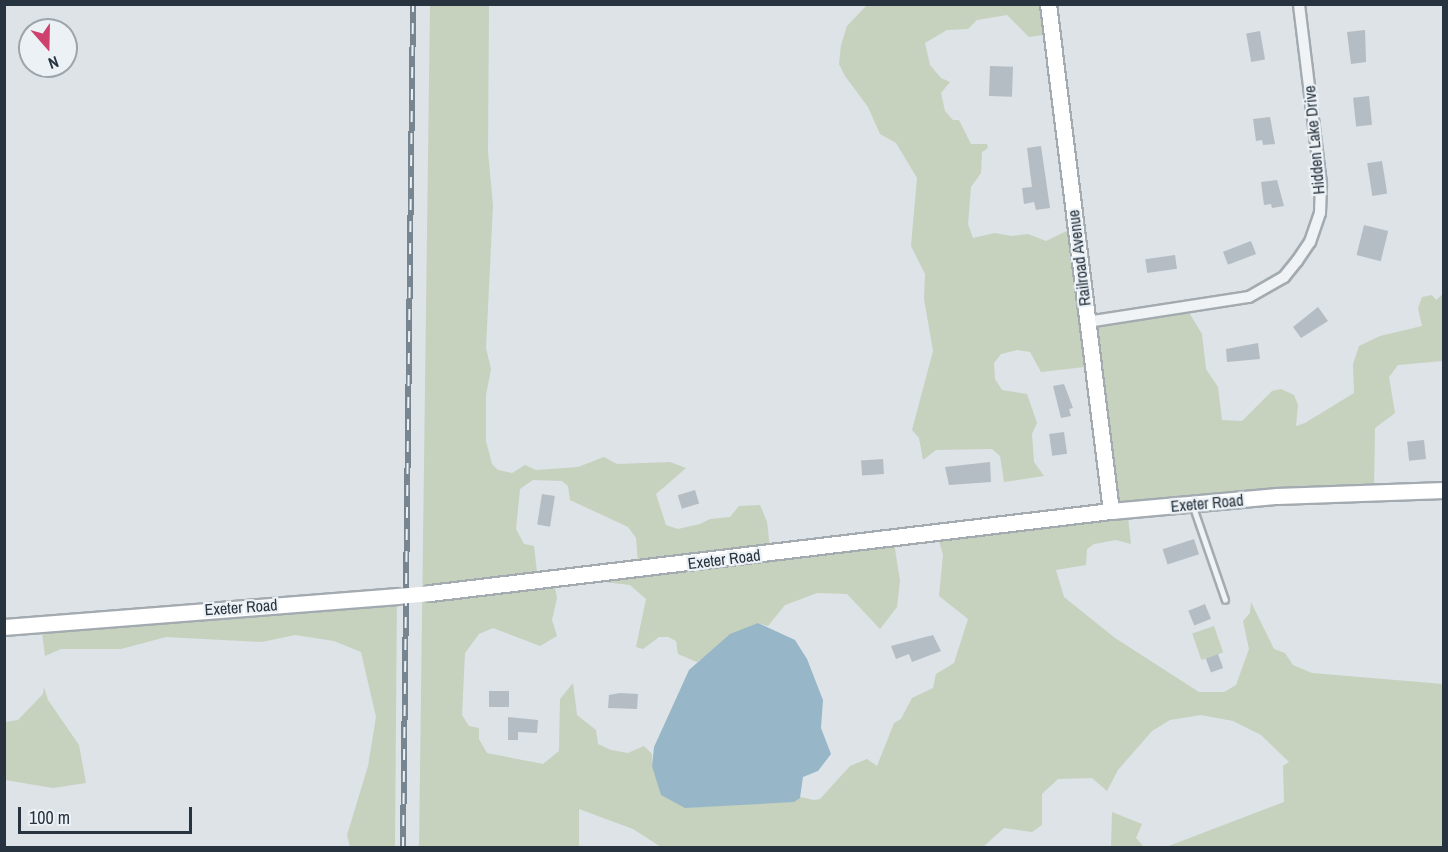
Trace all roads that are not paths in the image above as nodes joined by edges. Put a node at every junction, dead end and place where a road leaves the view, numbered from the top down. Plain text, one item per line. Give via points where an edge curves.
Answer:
1 (1048, 4) edge
2 (1299, 4) edge
3 (1087, 322) junction
4 (1443, 490) edge
5 (1193, 505) junction
6 (1111, 511) junction
7 (1225, 600) dead end
8 (4, 627) edge

1 - 3 street, Railroad Avenue
2 - 3 street, Hidden Lake Drive via 1321,184 1320,213 1310,242 1284,277 1249,297
3 - 6 street, Railroad Avenue
4 - 5 street, Exeter Road via 1277,496
5 - 6 street, Exeter Road
5 - 7 lane
6 - 8 street, Exeter Road, bridge via 430,593

